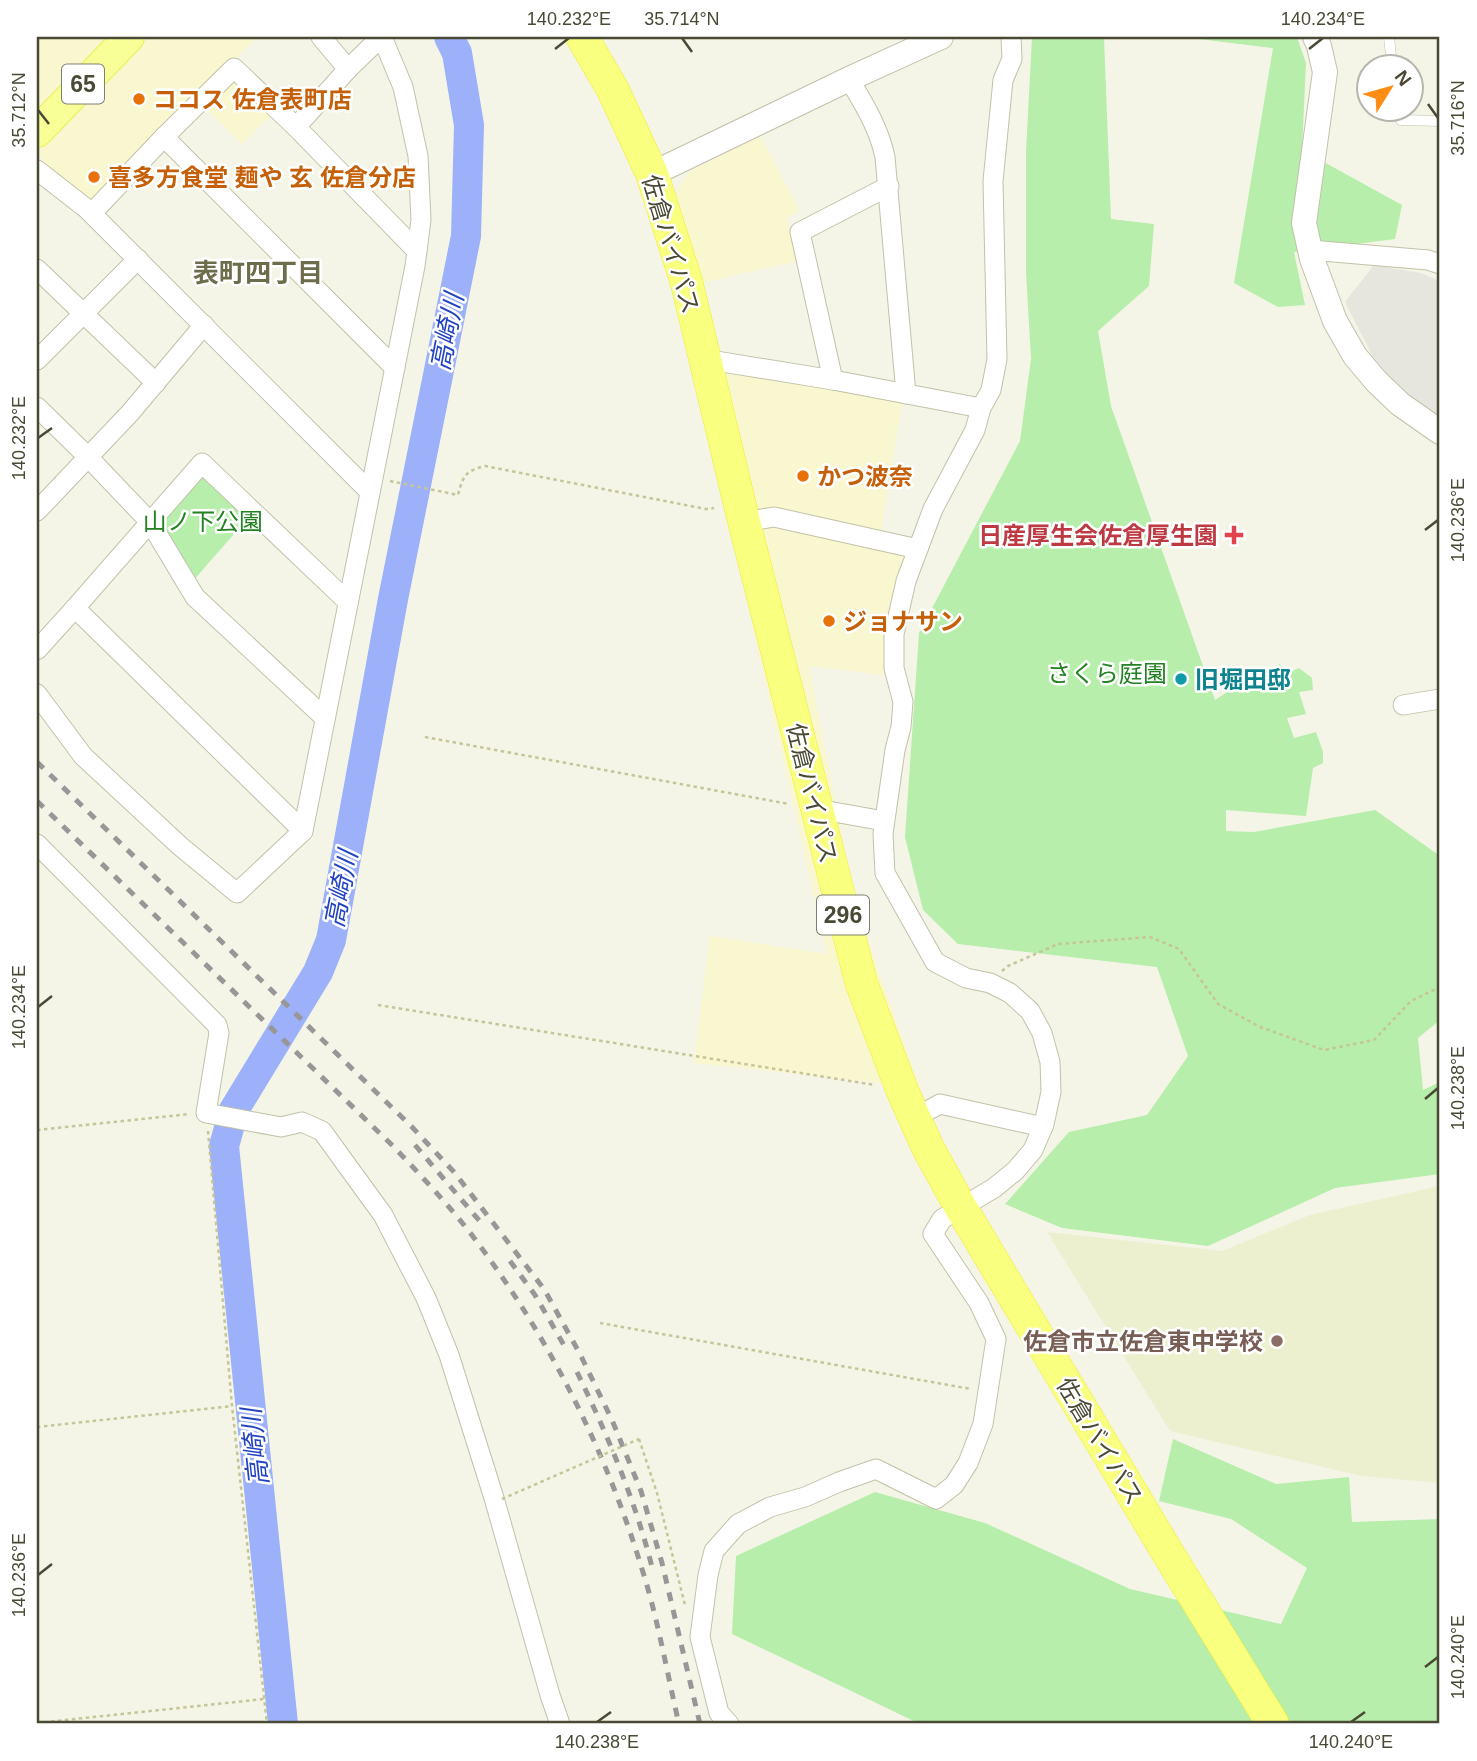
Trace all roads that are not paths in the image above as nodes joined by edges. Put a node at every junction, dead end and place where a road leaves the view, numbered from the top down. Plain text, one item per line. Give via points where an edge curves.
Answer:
1 (129, 37) edge
2 (321, 37) edge
3 (382, 37) edge
4 (582, 37) edge
5 (941, 37) edge
6 (1011, 37) edge
7 (1315, 37) edge
8 (348, 69) junction
9 (849, 79) junction
10 (296, 127) junction
11 (37, 132) edge
12 (164, 137) junction
13 (37, 170) edge
14 (652, 174) junction
15 (889, 186) junction
16 (92, 214) junction
17 (1310, 250) junction
18 (417, 251) junction
19 (138, 259) junction
20 (1440, 264) edge
21 (37, 269) edge
22 (83, 314) junction
23 (204, 325) junction
24 (705, 359) junction
25 (37, 360) edge
26 (395, 368) junction
27 (833, 380) junction
28 (156, 383) junction
29 (906, 394) junction
30 (37, 407) edge
31 (981, 408) junction
32 (1440, 432) edge
33 (88, 457) junction
34 (372, 485) junction
35 (37, 511) edge
36 (742, 514) junction
37 (150, 522) junction
38 (918, 549) junction
39 (348, 602) junction
40 (75, 608) junction
41 (37, 650) edge
42 (37, 694) edge
43 (1440, 699) edge
44 (1403, 705) dead end
45 (325, 718) junction
46 (817, 809) junction
47 (884, 821) junction
48 (303, 831) junction
49 (37, 844) edge
50 (914, 1118) junction
51 (1043, 1127) junction
52 (961, 1208) junction
53 (560, 1724) edge
54 (729, 1724) edge
55 (1273, 1724) edge

1 - 11 main road, 65
2 - 8 street
3 - 8 street
3 - 18 street via 403,87 418,156 421,220
4 - 14 highway, 佐倉バイパス / 296
5 - 9 street
6 - 31 street via 1012,59 1003,80 993,181 997,359 991,390
7 - 17 street via 1325,72 1304,223
8 - 10 street
9 - 14 street
9 - 15 street via 882,144
10 - 12 street via 234,68
10 - 18 street
12 - 16 street
12 - 26 street
13 - 16 street
14 - 24 highway, 佐倉バイパス / 296
15 - 27 street via 800,232
15 - 29 street
16 - 19 street
17 - 20 street
17 - 32 street via 1335,321 1355,356 1400,404
18 - 26 street
19 - 22 street
19 - 23 street
21 - 22 street
22 - 25 street
22 - 28 street
23 - 28 street
23 - 34 street
24 - 27 street
24 - 36 highway, 佐倉バイパス / 296
26 - 34 street
27 - 29 street
28 - 33 street
29 - 31 street
30 - 33 street
31 - 38 street
33 - 35 street
33 - 37 street
34 - 39 street
36 - 38 street
36 - 46 highway, 佐倉バイパス / 296
37 - 39 street via 202,463
37 - 40 street
37 - 45 street via 195,597
38 - 47 street via 894,634 894,668 903,702
39 - 45 street
40 - 41 street
40 - 48 street
42 - 48 street via 83,756 237,893
43 - 44 street
45 - 48 street
46 - 47 street
46 - 50 highway, 佐倉バイパス / 296 via 860,982
47 - 51 street via 885,873 935,961 1010,993 1030,1011 1042,1033 1052,1092
49 - 53 street via 217,1025 206,1113 281,1127 302,1122 322,1131 383,1215 426,1298 449,1355
50 - 51 street via 940,1104
50 - 52 highway, 佐倉バイパス / 296
51 - 52 street via 1034,1150 1015,1171
52 - 54 street via 942,1219 933,1234 979,1303 996,1339 983,1424 968,1463 954,1485 936,1499 876,1469 770,1507 738,1524 714,1551 700,1637 719,1713
52 - 55 highway, 佐倉バイパス / 296

